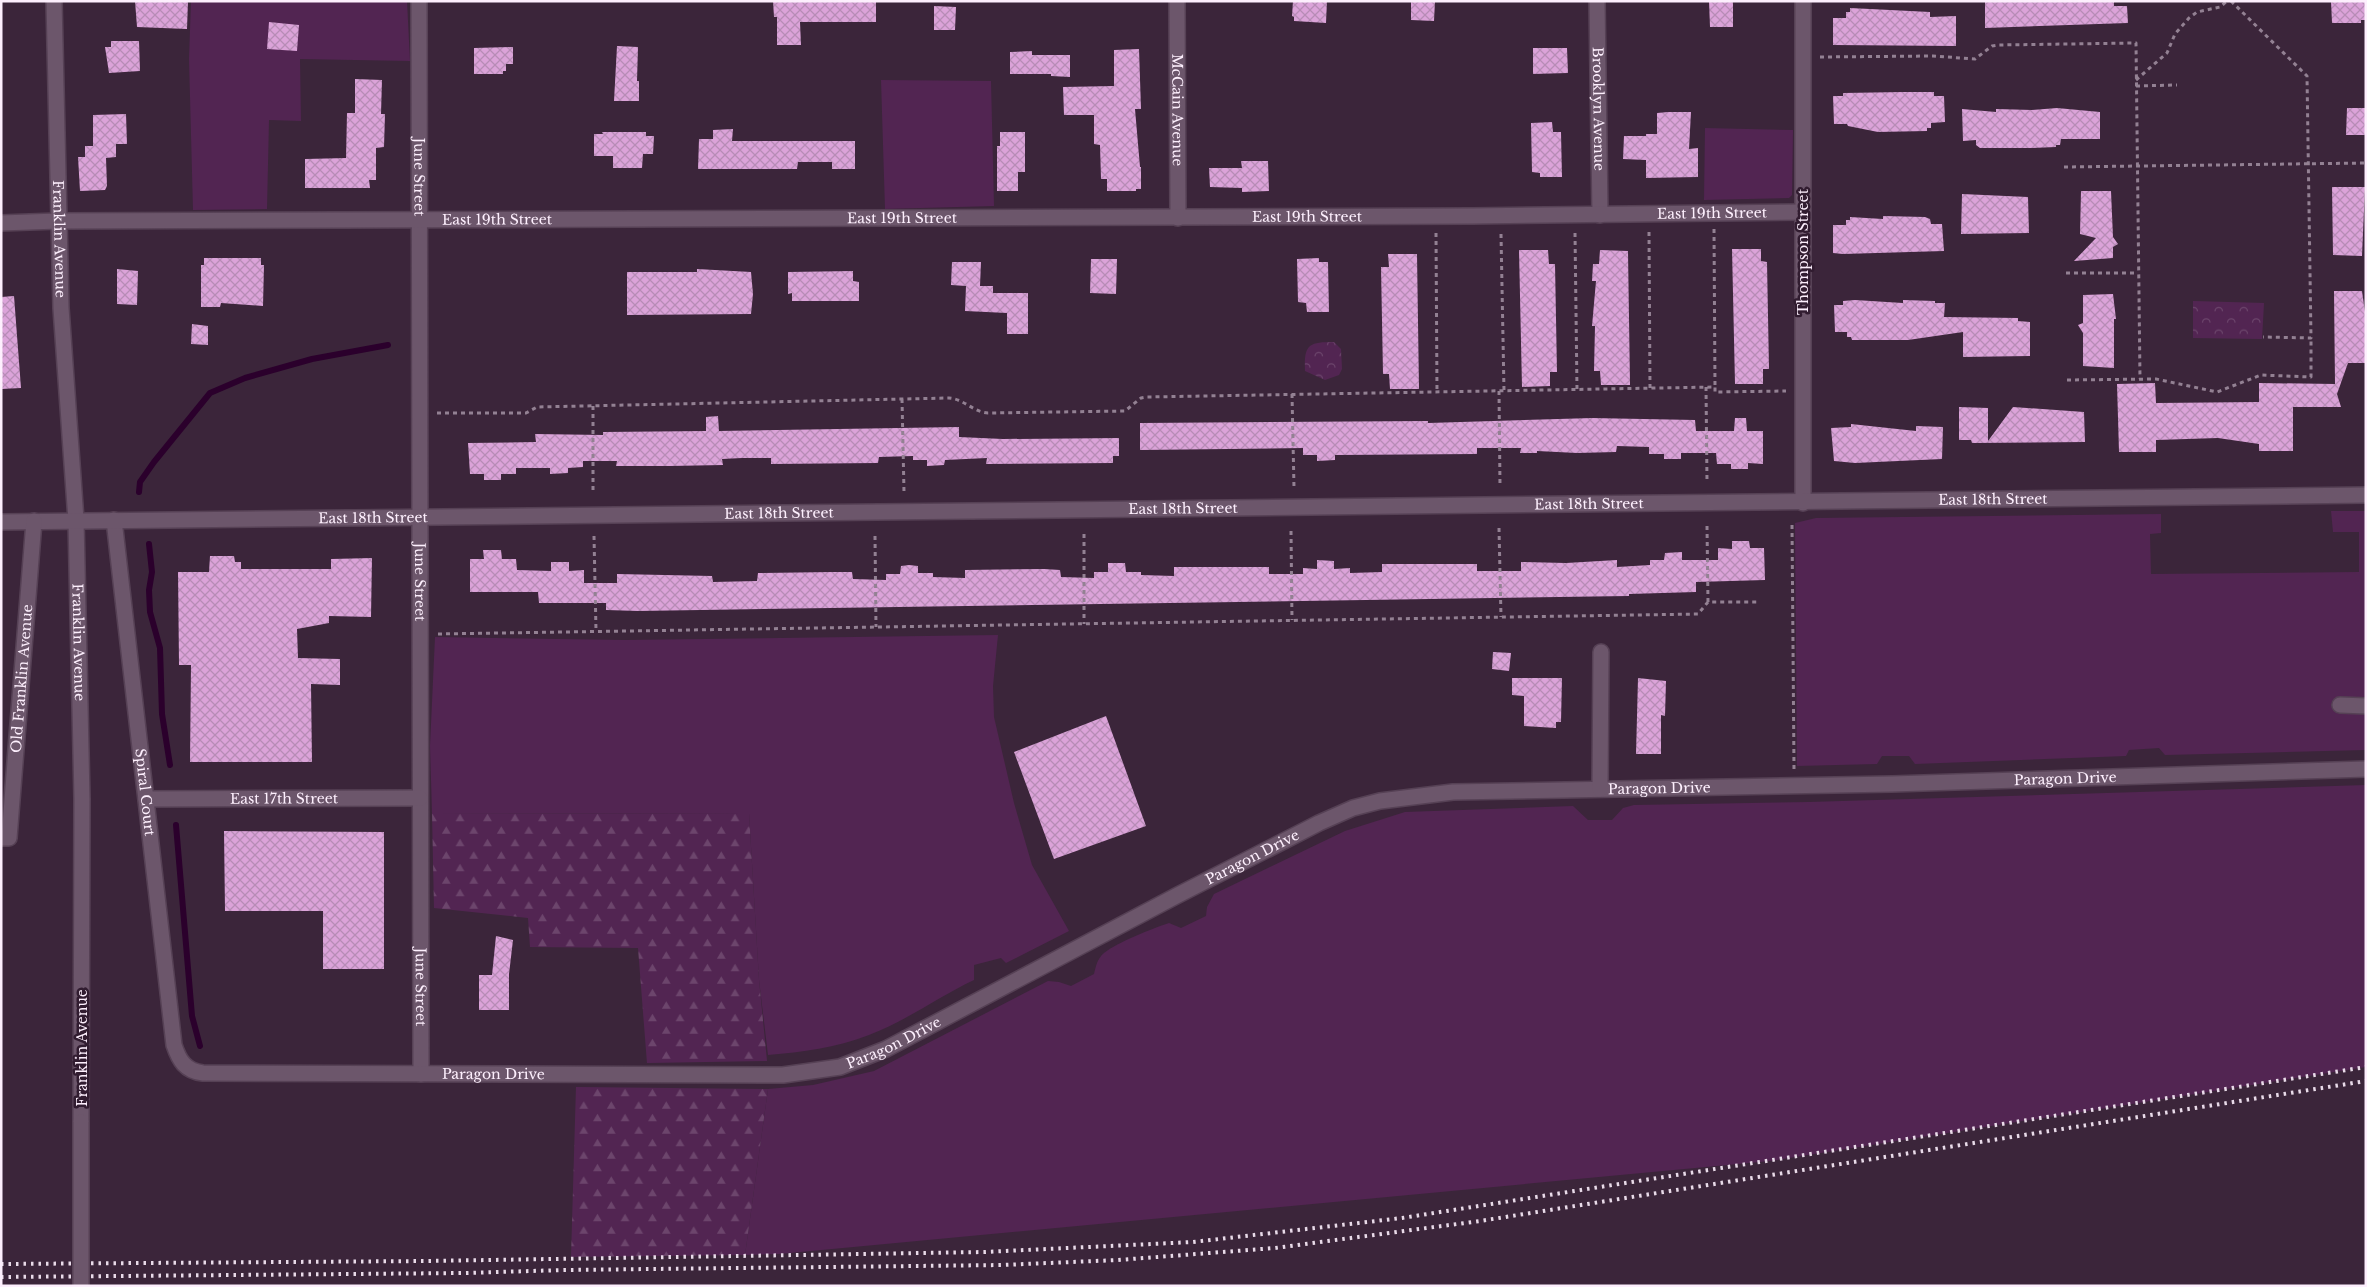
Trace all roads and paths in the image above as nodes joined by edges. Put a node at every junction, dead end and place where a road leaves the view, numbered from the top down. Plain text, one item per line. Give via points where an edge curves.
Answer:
1 (54, 1) edge
2 (419, 1) edge
3 (1177, 1) edge
4 (1597, 1) edge
5 (1803, 1) edge
6 (2227, 1) edge
7 (2231, 1) edge
8 (1812, 57) dead end
9 (2136, 80) junction
10 (2177, 85) dead end
11 (2136, 86) junction
12 (2308, 163) junction
13 (2366, 163) edge
14 (2137, 165) junction
15 (2064, 167) dead end
16 (1803, 212) junction
17 (1600, 215) junction
18 (1178, 218) junction
19 (58, 221) junction
20 (419, 221) junction
21 (1, 224) edge
22 (1648, 226) dead end
23 (1714, 226) dead end
24 (1501, 227) dead end
25 (1575, 227) dead end
26 (1436, 228) dead end
27 (2138, 273) junction
28 (2066, 274) dead end
29 (2263, 337) dead end
30 (2311, 338) junction
31 (2140, 379) junction
32 (2067, 380) dead end
33 (1706, 387) junction
34 (1715, 387) junction
35 (1650, 388) junction
36 (1577, 390) junction
37 (1499, 391) junction
38 (1504, 391) junction
39 (1790, 391) dead end
40 (1437, 392) junction
41 (1292, 394) junction
42 (902, 399) junction
43 (592, 406) junction
44 (437, 413) dead end
45 (1707, 481) dead end
46 (1500, 484) dead end
47 (1294, 488) dead end
48 (593, 492) dead end
49 (904, 492) dead end
50 (2366, 495) edge
51 (1803, 503) junction
52 (420, 518) junction
53 (76, 520) junction
54 (114, 520) junction
55 (34, 521) junction
56 (1, 522) edge
57 (1792, 525) dead end
58 (1707, 526) dead end
59 (1500, 528) dead end
60 (1291, 531) dead end
61 (1084, 534) dead end
62 (594, 536) dead end
63 (875, 536) dead end
64 (1708, 602) junction
65 (1759, 602) dead end
66 (1501, 618) junction
67 (1292, 620) junction
68 (1084, 624) junction
69 (876, 627) junction
70 (596, 631) junction
71 (438, 634) dead end
72 (1601, 652) dead end
73 (2340, 705) dead end
74 (2366, 706) edge
75 (1794, 769) dead end
76 (2366, 770) edge
77 (1600, 789) junction
78 (420, 798) junction
79 (146, 799) junction
80 (5, 838) edge
81 (182, 1063) joint
82 (421, 1074) junction
83 (81, 1286) edge

1 - 19 street, Franklin Avenue
2 - 20 street, June Street
3 - 18 street, McCain Avenue
4 - 17 street, Brooklyn Avenue
5 - 16 street, Thompson Street
6 - 9 path via 2220,7 2197,12 2189,18 2175,34 2167,53
7 - 12 path via 2307,76
8 - 9 path via 1975,59 1998,45 2136,43
9 - 11 path
10 - 11 path
11 - 14 path
12 - 13 path
12 - 14 path
12 - 30 path
14 - 15 path
14 - 27 path
16 - 17 street, East 19th Street
16 - 51 street, Thompson Street
17 - 18 street, East 19th Street
18 - 20 street, East 19th Street
19 - 20 street, East 19th Street
19 - 21 street, East 19th Street
19 - 53 street, Franklin Avenue
20 - 52 street, June Street
22 - 35 path
23 - 34 path
24 - 38 path
25 - 36 path
26 - 40 path
27 - 28 path
27 - 31 path
29 - 30 path
30 - 31 path via 2311,378 2261,375 2217,392 2156,379
31 - 32 path
33 - 34 path
33 - 35 path
33 - 45 path
34 - 39 path via 1715,392
35 - 36 path
36 - 38 path
37 - 38 path
37 - 40 path
37 - 46 path
40 - 41 path
41 - 42 path via 1147,396 1125,410 988,413 955,398
41 - 47 path
42 - 43 path
42 - 49 path
43 - 44 path via 537,407 526,413
43 - 48 path
50 - 51 street, East 18th Street
51 - 52 street, East 18th Street
52 - 54 street, East 18th Street
52 - 78 street, June Street
53 - 54 street, East 18th Street
53 - 55 street, East 18th Street
53 - 83 street, Franklin Avenue, bridge via 82,799
54 - 79 street, Spiral Court
55 - 56 street, East 18th Street
55 - 80 street, Old Franklin Avenue
57 - 75 path
58 - 64 path
59 - 66 path
60 - 67 path
61 - 68 path
62 - 70 path
63 - 69 path
64 - 65 path
64 - 66 path via 1698,614
66 - 67 path
67 - 68 path
68 - 69 path
69 - 70 path
70 - 71 path
72 - 77 street
73 - 74 street
76 - 77 street, Paragon Drive
77 - 82 street, Paragon Drive via 1453,792 1399,798 1353,808 1281,841 886,1049 840,1067 783,1075
78 - 79 street, East 17th Street
78 - 82 street, June Street
79 - 81 street, Spiral Court via 174,1045
81 - 82 street, Paragon Drive via 203,1074

